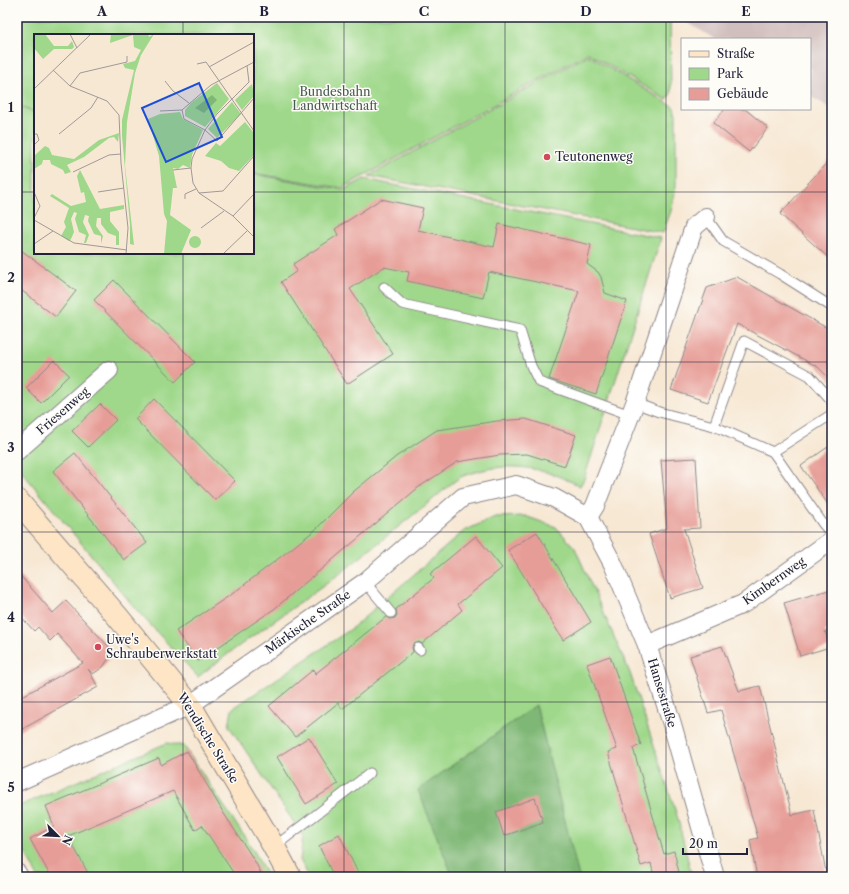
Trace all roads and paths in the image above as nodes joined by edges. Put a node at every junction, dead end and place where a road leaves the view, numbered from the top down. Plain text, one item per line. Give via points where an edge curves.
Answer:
1 (706, 218) joint
2 (384, 287) dead end
3 (832, 308) edge
4 (109, 370) dead end
5 (832, 401) edge
6 (633, 409) junction
7 (832, 414) edge
8 (714, 426) junction
9 (17, 451) edge
10 (773, 452) junction
11 (17, 500) edge
12 (588, 517) junction
13 (832, 535) edge
14 (832, 540) edge
15 (365, 582) junction
16 (391, 613) dead end
17 (647, 645) junction
18 (190, 705) junction
19 (370, 773) dead end
20 (17, 782) edge
21 (274, 846) junction
22 (17, 873) edge
23 (19, 877) edge
24 (290, 877) edge
25 (715, 877) edge

1 - 3 lane via 723,241
1 - 6 street via 694,227
2 - 6 lane via 402,304 520,330 531,366 539,382
4 - 9 street, Friesenweg
5 - 8 lane via 810,376 744,341
6 - 8 lane via 659,412
6 - 12 street via 595,506
7 - 10 lane
8 - 10 lane
10 - 13 lane
11 - 18 street, Wendische Straße
12 - 15 street, Märkische Straße via 554,498 516,485 463,497
12 - 17 street, Hansestraße via 613,564
14 - 17 street, Kimbernweg via 743,604
15 - 16 lane
15 - 18 street, Märkische Straße
17 - 25 street, Hansestraße
18 - 20 street, Märkische Straße
18 - 21 street, Wendische Straße
19 - 21 lane
21 - 24 street, Wendische Straße
22 - 23 street

